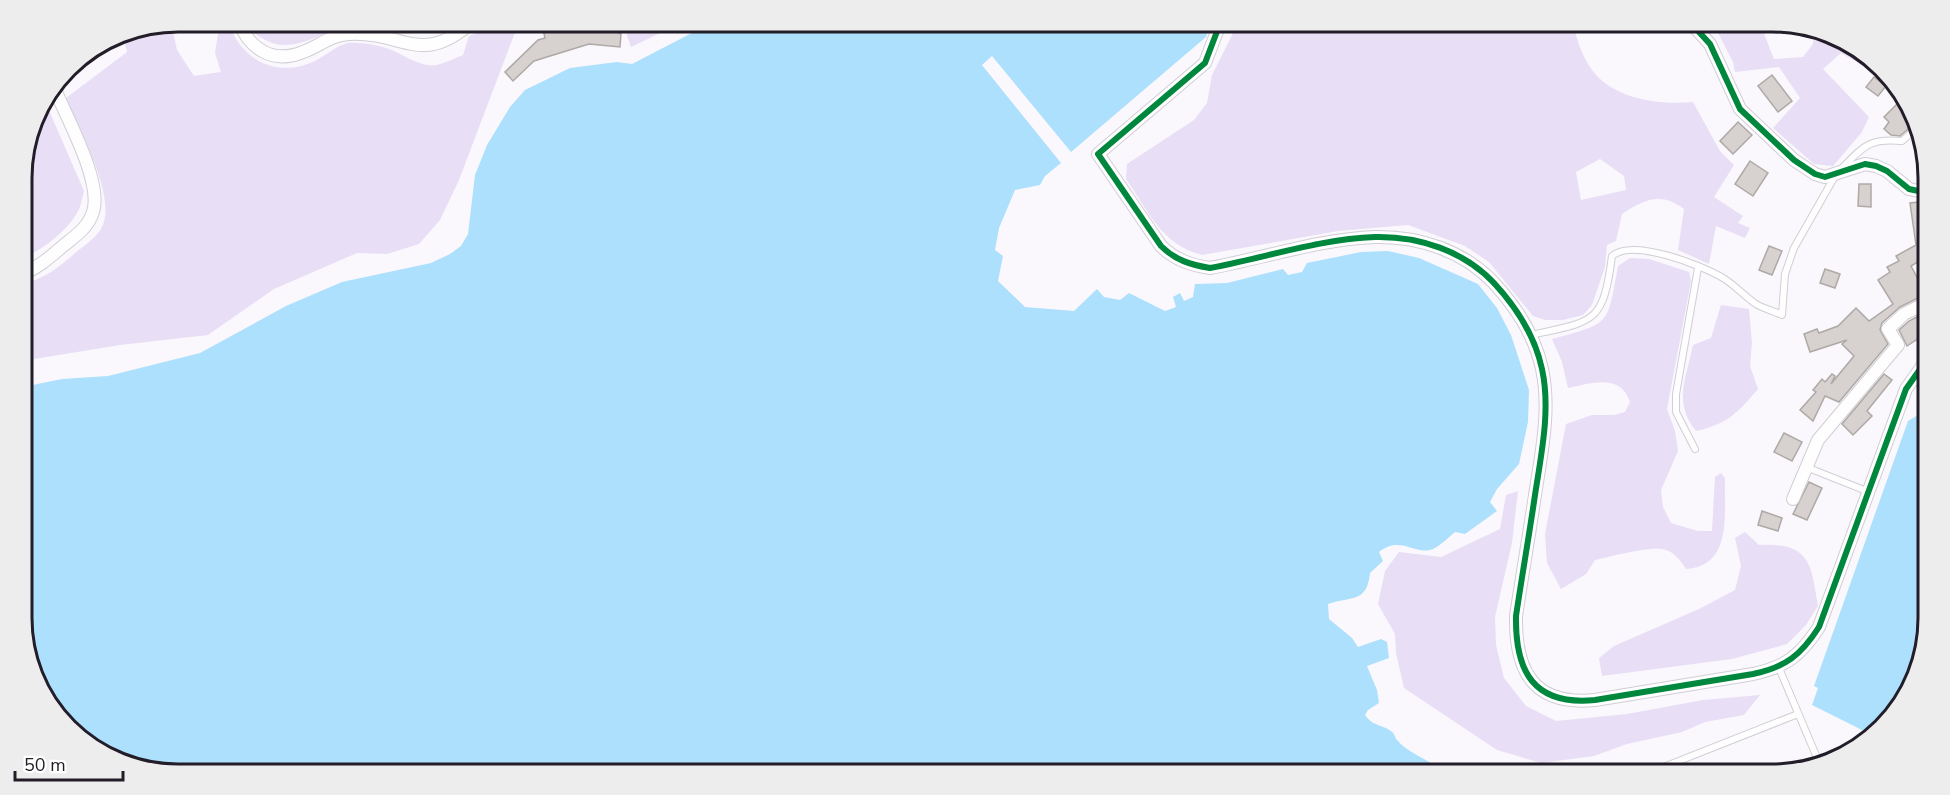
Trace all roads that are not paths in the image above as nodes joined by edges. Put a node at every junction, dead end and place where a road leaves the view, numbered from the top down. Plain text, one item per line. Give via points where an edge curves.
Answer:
1 (244, 32) edge
2 (460, 32) edge
3 (1217, 32) edge
4 (1699, 32) edge
5 (57, 95) edge
6 (1911, 133) edge
7 (1836, 175) junction
8 (1918, 191) edge
9 (1698, 268) junction
10 (32, 271) edge
11 (1918, 307) edge
12 (1531, 335) junction
13 (1918, 372) edge
14 (1695, 449) dead end
15 (1805, 467) junction
16 (1869, 492) junction
17 (1793, 499) dead end
18 (1779, 668) junction
19 (1798, 714) junction
20 (1816, 756) edge
21 (1674, 763) edge

1 - 2 street via 266,55 286,57 335,36 363,34 407,44 436,45
3 - 12 street via 1205,63 1098,154 1170,255 1191,265 1210,268 1374,237 1442,247 1487,276 1514,306
4 - 7 street via 1710,44 1740,109 1805,167 1826,177
5 - 10 street via 90,174 94,211 82,231
6 - 7 lane via 1902,141 1881,139 1865,145
7 - 8 street via 1865,164 1876,166
7 - 9 lane via 1794,248 1785,274 1782,315 1756,304 1720,277
9 - 12 lane via 1676,258 1633,249 1618,251 1612,256 1605,301 1597,313 1566,328
9 - 14 lane via 1676,394 1676,412
11 - 15 street via 1888,328 1898,345 1818,440
12 - 18 street via 1545,393 1542,450 1516,616 1516,640 1525,673 1533,684 1560,699 1576,702
13 - 16 street via 1906,389
15 - 16 lane
15 - 17 street
16 - 18 street via 1819,627 1809,642
18 - 19 lane
19 - 20 lane
19 - 21 lane

